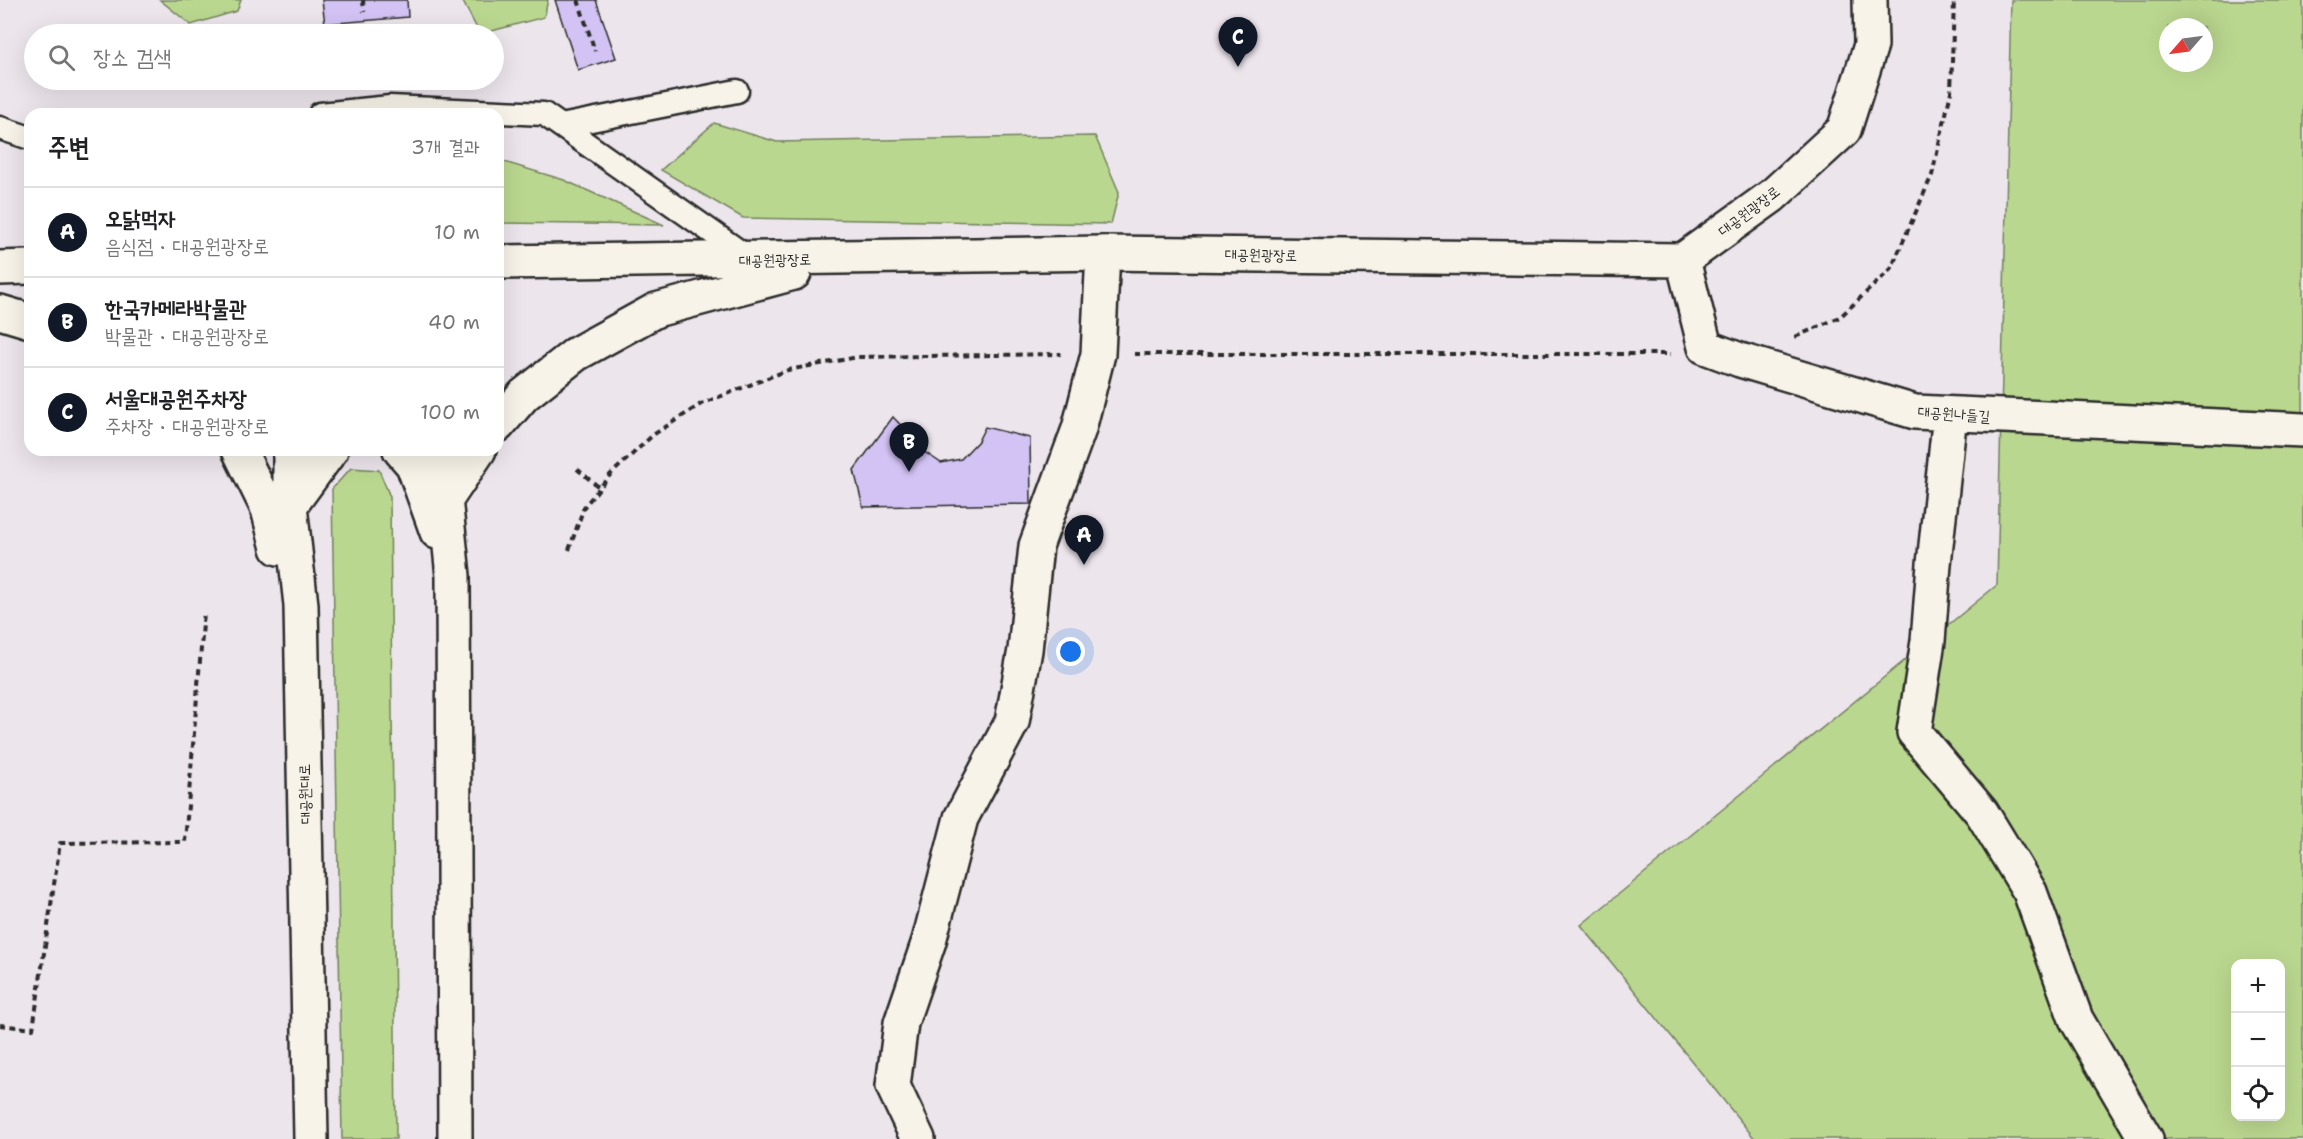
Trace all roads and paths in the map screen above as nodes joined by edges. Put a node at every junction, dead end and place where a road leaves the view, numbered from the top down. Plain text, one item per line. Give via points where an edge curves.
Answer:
1 (363, 0) edge
2 (578, 0) edge
3 (1870, 0) edge
4 (1954, 0) edge
5 (364, 12) dead end
6 (595, 51) dead end
7 (737, 91) dead end
8 (380, 108) edge
9 (412, 108) edge
10 (504, 112) edge
11 (561, 126) junction
12 (0, 128) edge
13 (24, 136) edge
14 (1103, 253) junction
15 (855, 258) junction
16 (752, 260) junction
17 (1683, 260) junction
18 (504, 262) edge
19 (0, 312) edge
20 (24, 319) edge
21 (1794, 338) dead end
22 (1098, 354) junction
23 (1673, 354) dead end
24 (1950, 414) junction
25 (504, 418) edge
26 (2303, 430) edge
27 (242, 456) edge
28 (290, 456) edge
29 (327, 456) edge
30 (405, 456) edge
31 (441, 456) edge
32 (475, 456) edge
33 (577, 469) dead end
34 (600, 488) junction
35 (447, 498) junction
36 (290, 506) junction
37 (569, 550) dead end
38 (453, 576) junction
39 (204, 612) dead end
40 (302, 646) junction
41 (0, 1025) edge
42 (311, 1139) edge
43 (455, 1139) edge
44 (918, 1139) edge
45 (2146, 1139) edge

1 - 5 path
2 - 6 path
3 - 17 street, 대공원광장로 via 1871,45 1844,129 1772,196
4 - 21 path via 1951,92 1932,175 1891,269 1840,317
7 - 11 lane
8 - 9 lane
10 - 11 lane via 544,114
11 - 16 lane
12 - 13 lane
14 - 15 street, 대공원광장로
14 - 17 street, 대공원광장로
14 - 22 street
15 - 16 street, 대공원광장로
15 - 25 street via 656,310 576,354 524,395
16 - 18 street, 대공원광장로
17 - 24 street, 대공원나들길 via 1705,347 1916,412
19 - 20 street
22 - 23 path
22 - 34 path via 858,357 788,370 701,405 653,435
22 - 44 street via 1079,429 1036,546 1025,650 1012,722 961,818 929,941 901,1023 893,1086
24 - 26 street, 대공원나들길
24 - 45 street via 1928,641 1914,732 1982,813 2030,892 2076,1019
27 - 40 street via 268,509
28 - 36 street, 대공원대로
29 - 36 street
30 - 38 street via 413,465
31 - 35 street
32 - 35 street
33 - 34 path
34 - 37 path via 584,507
35 - 38 street
36 - 40 street, 대공원대로
38 - 43 street
39 - 41 path via 185,842 60,843 33,1029
40 - 42 street, 대공원대로

